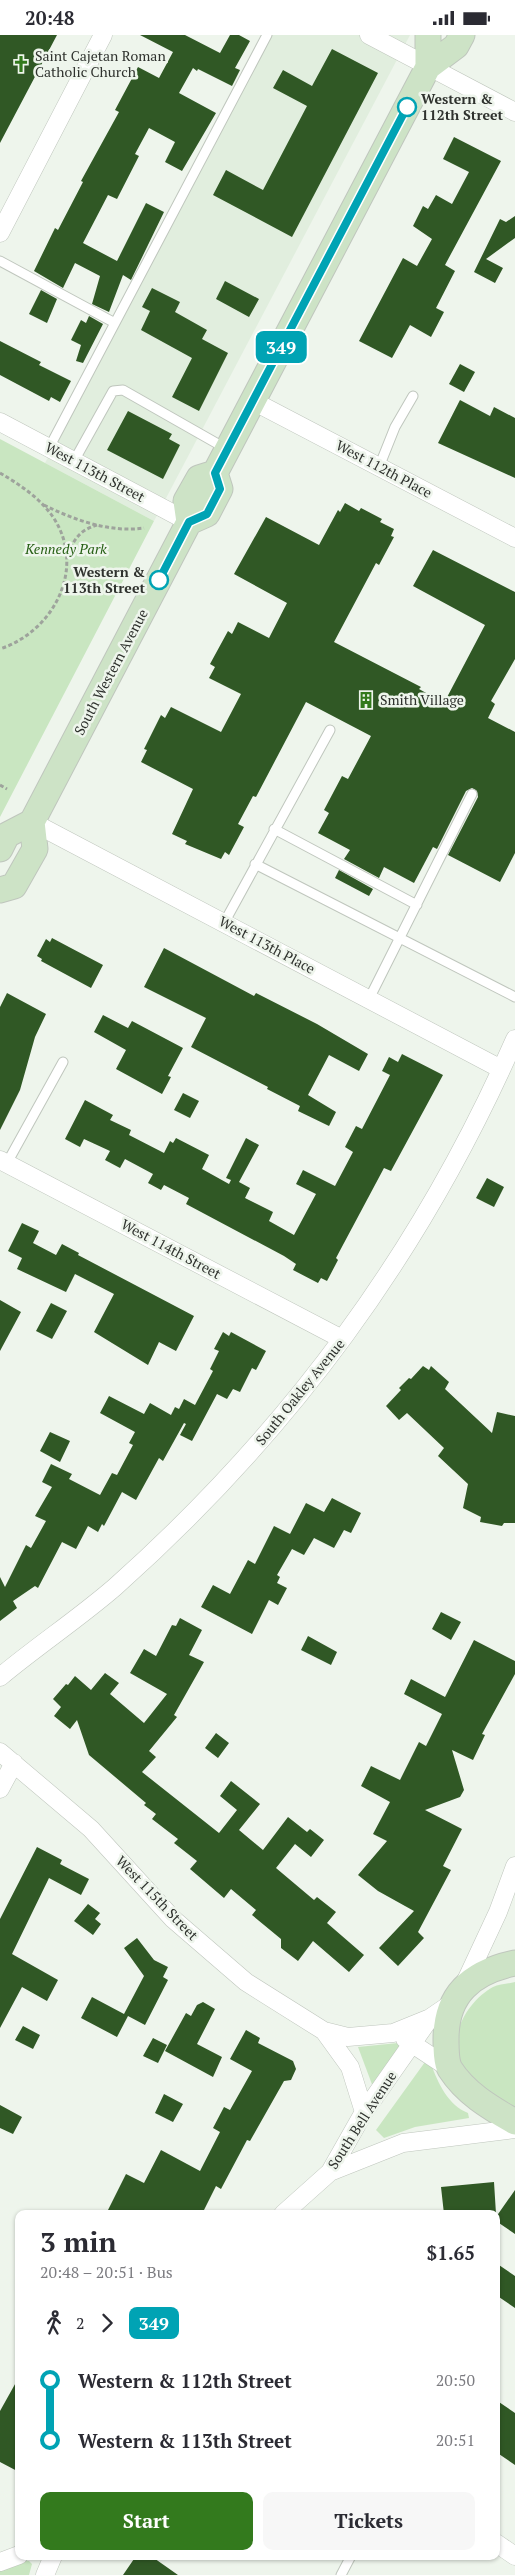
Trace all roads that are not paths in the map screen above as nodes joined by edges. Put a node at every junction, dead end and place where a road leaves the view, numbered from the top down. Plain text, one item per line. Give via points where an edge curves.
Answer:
1 (103, 35) edge
2 (267, 35) edge
3 (369, 35) edge
4 (428, 35) edge
5 (462, 35) edge
6 (428, 67) junction
7 (515, 112) edge
8 (0, 233) edge
9 (0, 261) edge
10 (115, 323) junction
11 (413, 396) dead end
12 (253, 401) junction
13 (0, 422) edge
14 (49, 448) junction
15 (228, 449) junction
16 (74, 461) junction
17 (379, 467) junction
18 (189, 522) junction
19 (515, 538) edge
20 (330, 730) dead end
21 (472, 794) dead end
22 (32, 822) junction
23 (274, 829) junction
24 (0, 849) edge
25 (255, 864) junction
26 (0, 890) edge
27 (417, 905) junction
28 (224, 923) junction
29 (399, 939) junction
30 (515, 997) edge
31 (369, 999) junction
32 (515, 1039) edge
33 (63, 1062) dead end
34 (501, 1069) junction
35 (4, 1161) edge
36 (342, 1339) junction
37 (0, 1677) edge
38 (7, 1757) edge
39 (0, 1789) edge
40 (515, 1866) edge
41 (515, 1963) edge
42 (457, 1995) junction
43 (430, 2017) junction
44 (324, 2031) junction
45 (393, 2033) junction
46 (414, 2043) junction
47 (449, 2068) junction
48 (364, 2112) junction
49 (515, 2122) edge
50 (515, 2129) edge
51 (330, 2172) junction
52 (287, 2210) edge
53 (500, 2546) edge
54 (15, 2556) edge
55 (515, 2556) edge
56 (51, 2560) edge
57 (349, 2560) edge
58 (0, 2562) edge
59 (46, 2575) edge
60 (340, 2575) edge

1 - 8 street
2 - 10 lane
3 - 6 street
4 - 6 main road
5 - 6 main road via 456,46
6 - 7 street
6 - 12 main road
9 - 10 lane
10 - 14 lane
11 - 17 lane
12 - 15 main road
12 - 17 street, West 112th Place
13 - 14 street, West 113th Street
14 - 16 street, West 113th Street
15 - 16 lane via 123,390 114,391
15 - 18 main road via 215,473 199,477 186,501
16 - 18 street, West 113th Street
17 - 19 street, West 112th Place
18 - 22 main road, South Western Avenue
20 - 23 lane
21 - 27 lane
22 - 24 main road via 7,835
22 - 26 main road via 35,849 14,886
22 - 28 street, West 113th Place
23 - 25 lane
23 - 27 lane
25 - 28 lane
25 - 29 lane
27 - 29 lane
28 - 31 street, West 113th Place
29 - 30 lane
29 - 31 lane
31 - 34 street, West 113th Place
32 - 34 street, South Oakley Avenue
33 - 35 lane
34 - 36 street, South Oakley Avenue via 448,1176 405,1249
35 - 36 street, West 114th Street
36 - 37 street, South Oakley Avenue via 287,1412 219,1487 113,1588
38 - 39 street
38 - 44 street, West 115th Street via 91,1829 173,1919 246,1983
40 - 42 street via 498,1912
41 - 42 main road via 500,1966
42 - 43 street, South Bell Avenue
42 - 47 main road via 446,2025
43 - 45 street, South Bell Avenue
43 - 46 street, South Bell Avenue
44 - 45 street, West 115th Street via 348,2037
44 - 48 street, West 115th Street via 350,2067
45 - 46 street
46 - 47 street
46 - 48 street, South Bell Avenue
47 - 49 main road via 471,2094
48 - 51 street, South Bell Avenue
50 - 51 street via 403,2143
51 - 52 street, South Bell Avenue
53 - 55 street
54 - 58 street
56 - 59 street
57 - 60 lane

